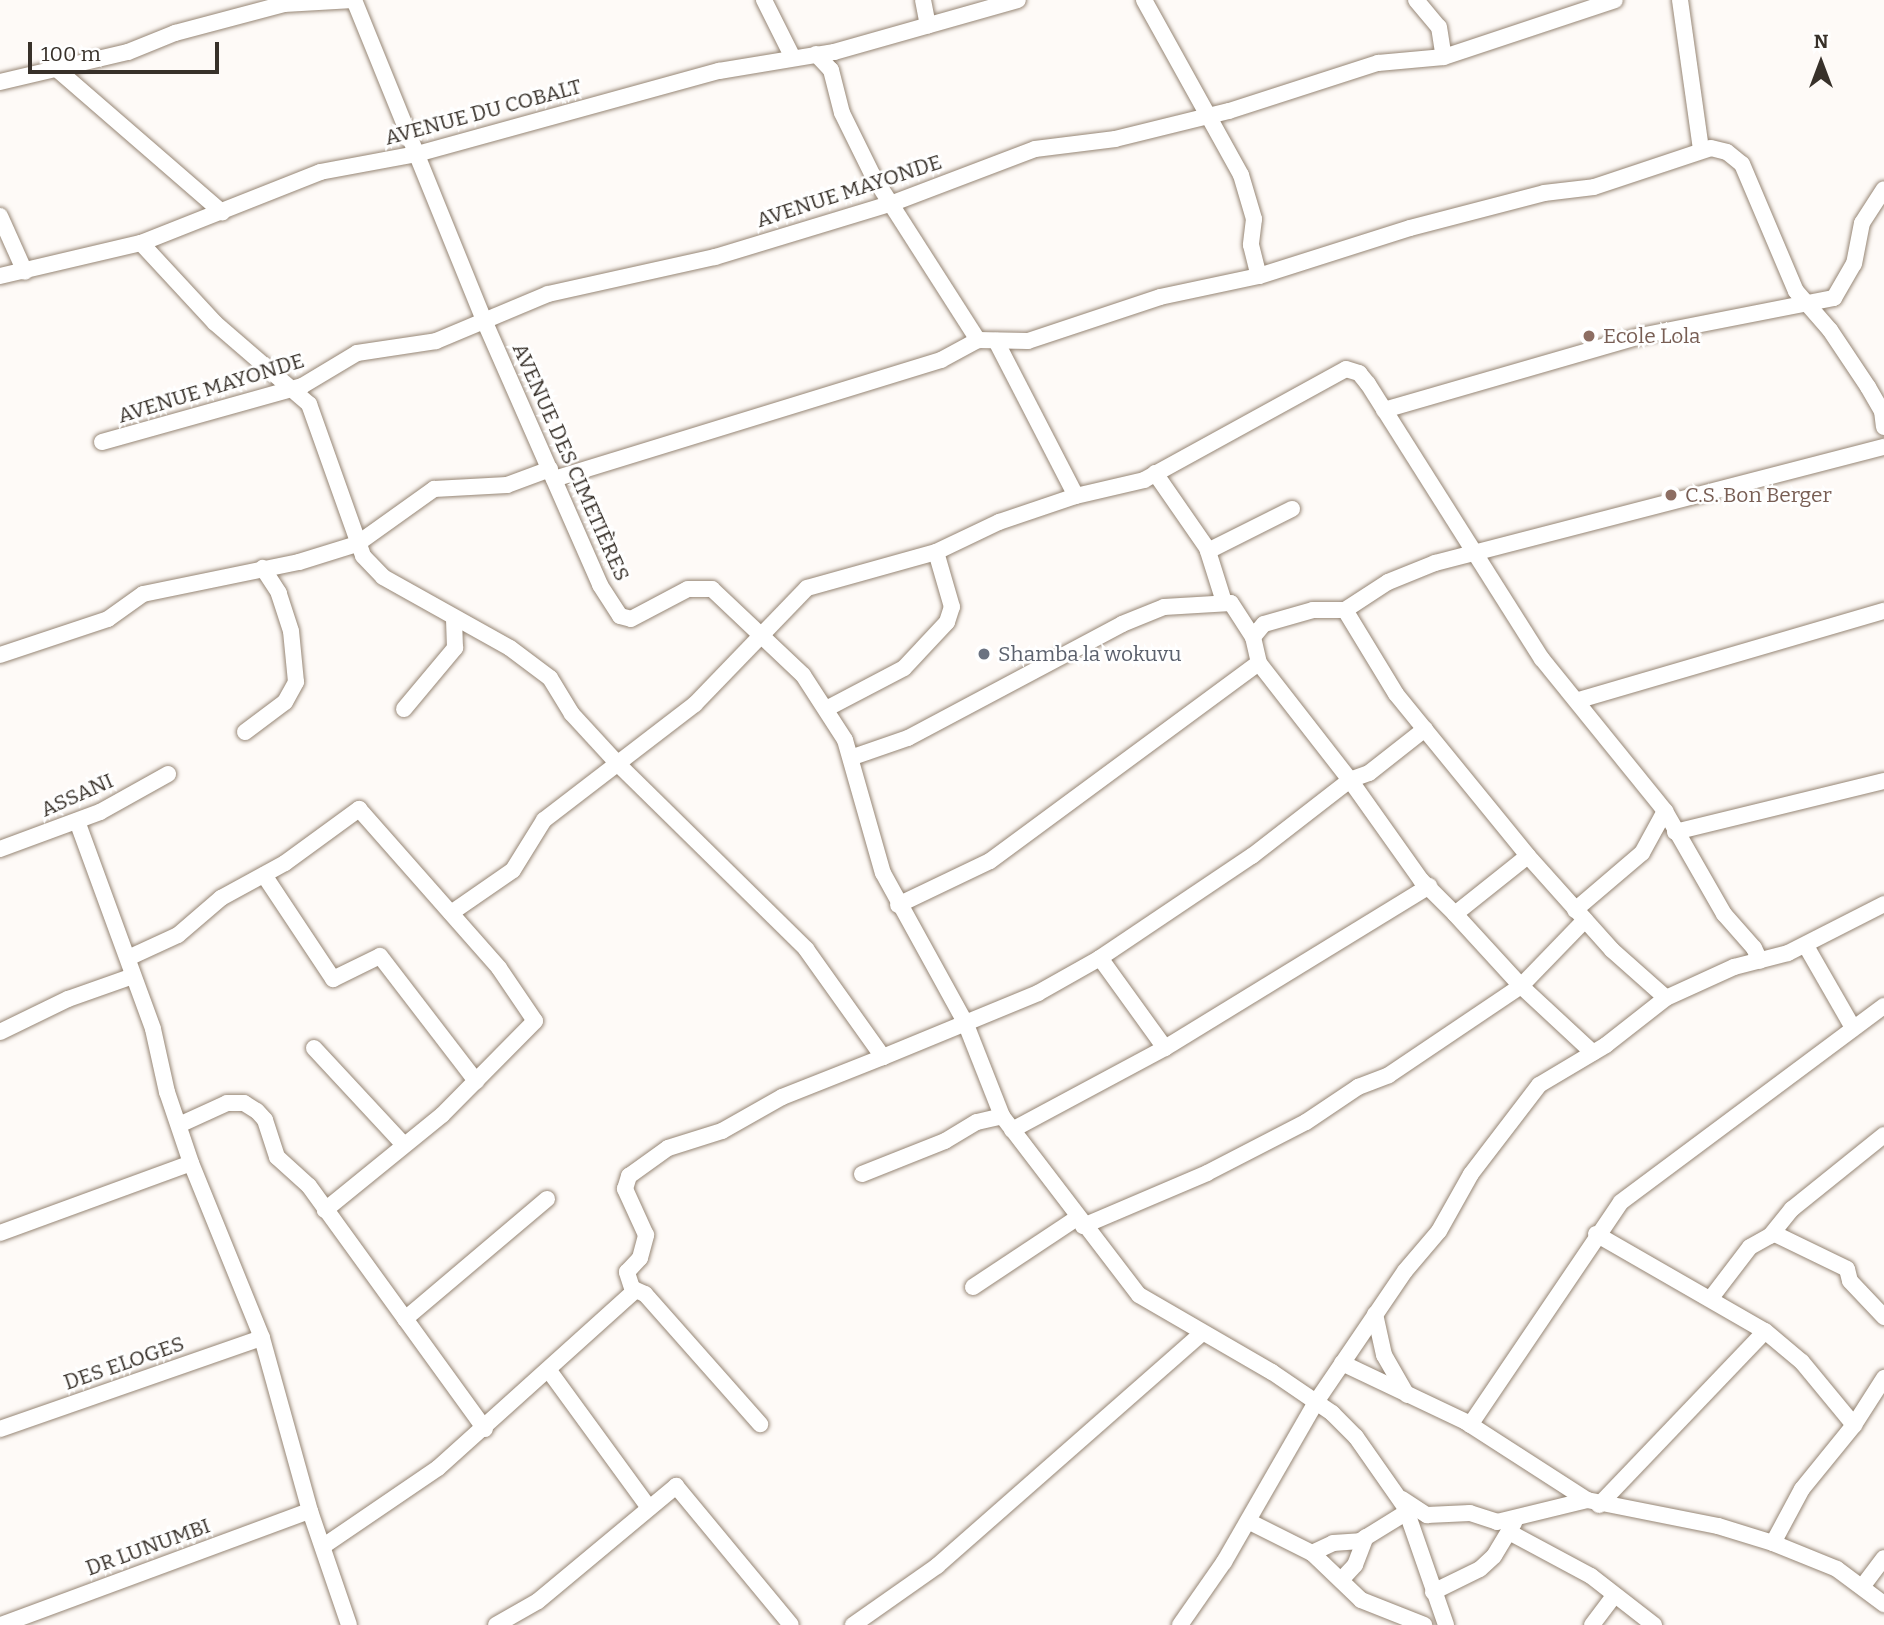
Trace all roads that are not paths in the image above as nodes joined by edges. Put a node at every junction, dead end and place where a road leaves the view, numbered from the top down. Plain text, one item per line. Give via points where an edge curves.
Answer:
1 (354, 0) edge
2 (764, 0) edge
3 (923, 0) edge
4 (1018, 0) edge
5 (1144, 0) edge
6 (1416, 0) edge
7 (1615, 0) edge
8 (1680, 0) edge
9 (298, 2) edge
10 (929, 26) junction
11 (816, 54) junction
12 (792, 56) junction
13 (1444, 57) junction
14 (59, 71) junction
15 (0, 82) edge
16 (1206, 117) junction
17 (1701, 149) junction
18 (417, 154) junction
19 (1884, 189) edge
20 (892, 203) junction
21 (222, 212) junction
22 (0, 216) edge
23 (141, 243) junction
24 (25, 272) junction
25 (0, 276) edge
26 (1259, 276) junction
27 (1808, 303) junction
28 (483, 318) junction
29 (978, 340) junction
30 (996, 341) junction
31 (289, 390) junction
32 (1384, 410) junction
33 (1884, 427) edge
34 (102, 442) dead end
35 (1884, 447) edge
36 (1155, 473) junction
37 (552, 474) junction
38 (1076, 496) junction
39 (1292, 509) dead end
40 (357, 544) junction
41 (1208, 551) junction
42 (936, 552) junction
43 (1476, 554) junction
44 (263, 568) junction
45 (1224, 602) junction
46 (1345, 610) junction
47 (1884, 611) edge
48 (454, 618) junction
49 (761, 632) junction
50 (1253, 637) junction
51 (0, 655) edge
52 (1259, 663) junction
53 (1579, 700) junction
54 (404, 709) dead end
55 (826, 709) junction
56 (1425, 729) junction
57 (245, 732) dead end
58 (853, 757) junction
59 (618, 764) junction
60 (167, 774) dead end
61 (1350, 780) junction
62 (1884, 781) edge
63 (1665, 811) junction
64 (77, 821) junction
65 (1675, 832) junction
66 (0, 849) edge
67 (1528, 856) junction
68 (264, 875) junction
69 (1429, 886) junction
70 (1884, 904) edge
71 (898, 905) junction
72 (451, 913) junction
73 (1455, 914) junction
74 (1580, 915) junction
75 (1806, 946) junction
76 (128, 958) junction
77 (1100, 958) junction
78 (1760, 961) junction
79 (133, 976) junction
80 (1521, 986) junction
81 (1666, 998) junction
82 (1884, 1006) edge
83 (965, 1022) junction
84 (1852, 1027) junction
85 (0, 1032) edge
86 (314, 1048) dead end
87 (1165, 1048) junction
88 (1593, 1053) junction
89 (883, 1057) junction
90 (476, 1081) junction
91 (1002, 1116) junction
92 (178, 1125) junction
93 (1012, 1130) junction
94 (1884, 1135) edge
95 (404, 1145) junction
96 (191, 1163) junction
97 (862, 1174) dead end
98 (548, 1199) dead end
99 (325, 1210) junction
100 (1080, 1223) junction
101 (0, 1233) edge
102 (1773, 1233) junction
103 (1596, 1234) junction
104 (973, 1287) dead end
105 (633, 1291) junction
106 (1711, 1298) junction
107 (1375, 1314) junction
108 (1884, 1317) edge
109 (405, 1319) junction
110 (1765, 1331) junction
111 (1201, 1334) junction
112 (262, 1338) junction
113 (1342, 1363) junction
114 (550, 1372) junction
115 (1884, 1378) edge
116 (1407, 1395) junction
117 (1316, 1402) junction
118 (760, 1424) dead end
119 (1471, 1425) junction
120 (1854, 1426) junction
121 (0, 1429) edge
122 (485, 1429) junction
123 (1593, 1502) junction
124 (1404, 1504) junction
125 (649, 1508) junction
126 (310, 1511) junction
127 (1248, 1521) junction
128 (1513, 1526) junction
129 (1366, 1537) junction
130 (1773, 1543) junction
131 (325, 1545) junction
132 (1312, 1553) junction
133 (1884, 1558) edge
134 (1342, 1579) junction
135 (1862, 1587) junction
136 (1433, 1591) junction
137 (1614, 1596) junction
138 (1884, 1604) edge
139 (1, 1625) edge
140 (349, 1625) edge
141 (496, 1625) edge
142 (791, 1625) edge
143 (853, 1625) edge
144 (1180, 1625) edge
145 (1424, 1625) edge
146 (1446, 1625) edge
147 (1592, 1625) edge
148 (1654, 1625) edge

1 - 9 street
1 - 18 street, AVENUE DES CIMETIÈRES
2 - 12 street
3 - 10 street
4 - 10 street, AVENUE DU COBALT
5 - 16 street
6 - 13 street via 1439,27
7 - 13 street, AVENUE MAYONDE
8 - 17 street
9 - 14 street via 176,33
10 - 11 street, AVENUE DU COBALT
11 - 12 street, AVENUE DU COBALT
11 - 20 street via 831,70 846,122
12 - 18 street, AVENUE DU COBALT via 658,86
13 - 16 street, AVENUE MAYONDE via 1378,63
14 - 15 street
14 - 21 street
16 - 20 street, AVENUE MAYONDE via 1115,139 1035,149
16 - 26 street via 1230,150 1248,197 1254,219 1251,245
17 - 26 street via 1601,185 1496,204
17 - 27 street via 1718,149 1742,164 1796,291
18 - 21 street, AVENUE DU COBALT via 296,179
18 - 28 street, AVENUE DES CIMETIÈRES
19 - 27 street via 1863,223 1854,264 1842,289 1834,298
20 - 28 street, AVENUE MAYONDE via 695,262 548,294
20 - 29 street
21 - 23 street, AVENUE DU COBALT
22 - 24 street
23 - 24 street, AVENUE DU COBALT
23 - 31 street via 158,256 215,323
24 - 25 street, AVENUE DU COBALT
26 - 30 street via 1175,293 1028,341
27 - 32 street via 1640,336
27 - 33 street via 1868,387
28 - 31 street, AVENUE MAYONDE via 436,341 357,353
28 - 37 street, AVENUE DES CIMETIÈRES
29 - 30 street
29 - 37 street via 941,360
30 - 38 street
31 - 34 street, AVENUE MAYONDE
31 - 40 street via 304,398 313,413
32 - 36 street via 1359,373 1346,369
32 - 43 street
35 - 43 street
36 - 38 street via 1132,485
36 - 41 street
37 - 40 street via 507,485 434,489
37 - 49 street, AVENUE DES CIMETIÈRES via 600,585 622,618 631,620 688,589 706,587
38 - 42 street via 999,522
39 - 41 street
40 - 44 street
40 - 48 street via 383,577
41 - 45 street
42 - 49 street via 814,584
42 - 55 street via 952,607 947,622 904,668
43 - 46 street via 1435,563 1388,582
43 - 53 street via 1542,659
44 - 51 street via 143,594 108,620
44 - 57 street via 279,593 291,631 296,682 285,702
45 - 50 street via 1234,605
45 - 58 street via 1173,605 1144,614 953,716
46 - 50 street via 1313,610 1286,617 1264,624
46 - 56 street via 1396,694
47 - 53 street
48 - 54 street via 455,648
48 - 59 street via 526,658 550,678 572,714
49 - 55 street, AVENUE DES CIMETIÈRES via 803,675
49 - 59 street via 695,704
50 - 52 street
52 - 61 street
52 - 71 street via 990,861
53 - 63 street via 1635,779
55 - 58 street, AVENUE DES CIMETIÈRES
56 - 61 street via 1369,773
56 - 67 street
58 - 71 street, AVENUE DES CIMETIÈRES via 874,843
59 - 72 street via 544,820 513,870
59 - 89 street via 806,949
60 - 64 street, ASSANI
61 - 69 street
61 - 77 street via 1252,856
62 - 65 street
63 - 65 street
63 - 74 street via 1642,853
64 - 66 street, ASSANI
64 - 76 street
65 - 78 street via 1724,914
67 - 73 street
67 - 74 street
68 - 72 street via 359,809
68 - 76 street via 220,898 178,935
68 - 90 street via 333,979 380,956
69 - 73 street
69 - 87 street
70 - 75 street
71 - 83 street, AVENUE DES CIMETIÈRES
72 - 90 street via 499,968 535,1021
73 - 80 street
74 - 80 street
74 - 81 street
75 - 78 street
75 - 84 street
76 - 79 street
77 - 83 street via 1038,993
77 - 87 street
78 - 81 street via 1734,967
79 - 85 street via 68,999
79 - 92 street via 153,1029
80 - 88 street
80 - 100 street via 1388,1075 1358,1087 1306,1122 1207,1173
81 - 88 street
82 - 84 street
83 - 89 street
83 - 91 street, AVENUE DES CIMETIÈRES
84 - 103 street via 1657,1170 1621,1202
86 - 95 street
87 - 93 street
88 - 107 street via 1550,1076 1530,1094 1471,1174 1439,1231
89 - 105 street via 782,1097 722,1131 668,1148 629,1176 625,1189 646,1234 640,1258 627,1272
90 - 95 street
91 - 93 street, AVENUE DES CIMETIÈRES
91 - 97 street via 977,1122 945,1141
92 - 96 street
92 - 99 street via 227,1103 244,1103 265,1120 277,1157 309,1186
93 - 100 street, AVENUE DES CIMETIÈRES
94 - 102 street via 1792,1209
95 - 99 street
96 - 101 street
96 - 112 street
98 - 109 street
99 - 109 street
100 - 104 street
100 - 111 street, AVENUE DES CIMETIÈRES via 1139,1295
102 - 106 street via 1750,1247
102 - 108 street via 1847,1269 1850,1280
103 - 106 street
103 - 119 street
105 - 114 street
105 - 118 street via 645,1294
106 - 110 street
107 - 113 street
107 - 116 street via 1384,1355
109 - 122 street
110 - 120 street via 1802,1362
110 - 123 street
111 - 117 street, AVENUE DES CIMETIÈRES
111 - 143 street via 979,1530
112 - 121 street, DES ELOGES
112 - 126 street
113 - 116 street
113 - 117 street
114 - 122 street
114 - 125 street
115 - 120 street
116 - 119 street
117 - 124 street, AVENUE DES CIMETIÈRES via 1343,1423
117 - 127 street
119 - 123 street
120 - 130 street via 1802,1489
122 - 131 street via 438,1468
123 - 128 street via 1536,1510
123 - 130 street via 1702,1522
124 - 128 street via 1427,1514 1470,1513
124 - 129 street
124 - 136 street
125 - 141 street via 538,1601
125 - 142 street via 679,1487
126 - 131 street
126 - 139 street, DR LUNUMBI
127 - 132 street
127 - 144 street
128 - 136 street via 1480,1569
128 - 137 street
129 - 132 street
129 - 134 street via 1355,1565
130 - 135 street via 1823,1561
131 - 140 street
132 - 134 street
133 - 135 street
134 - 145 street via 1371,1607
135 - 138 street
136 - 146 street
137 - 147 street
137 - 148 street

